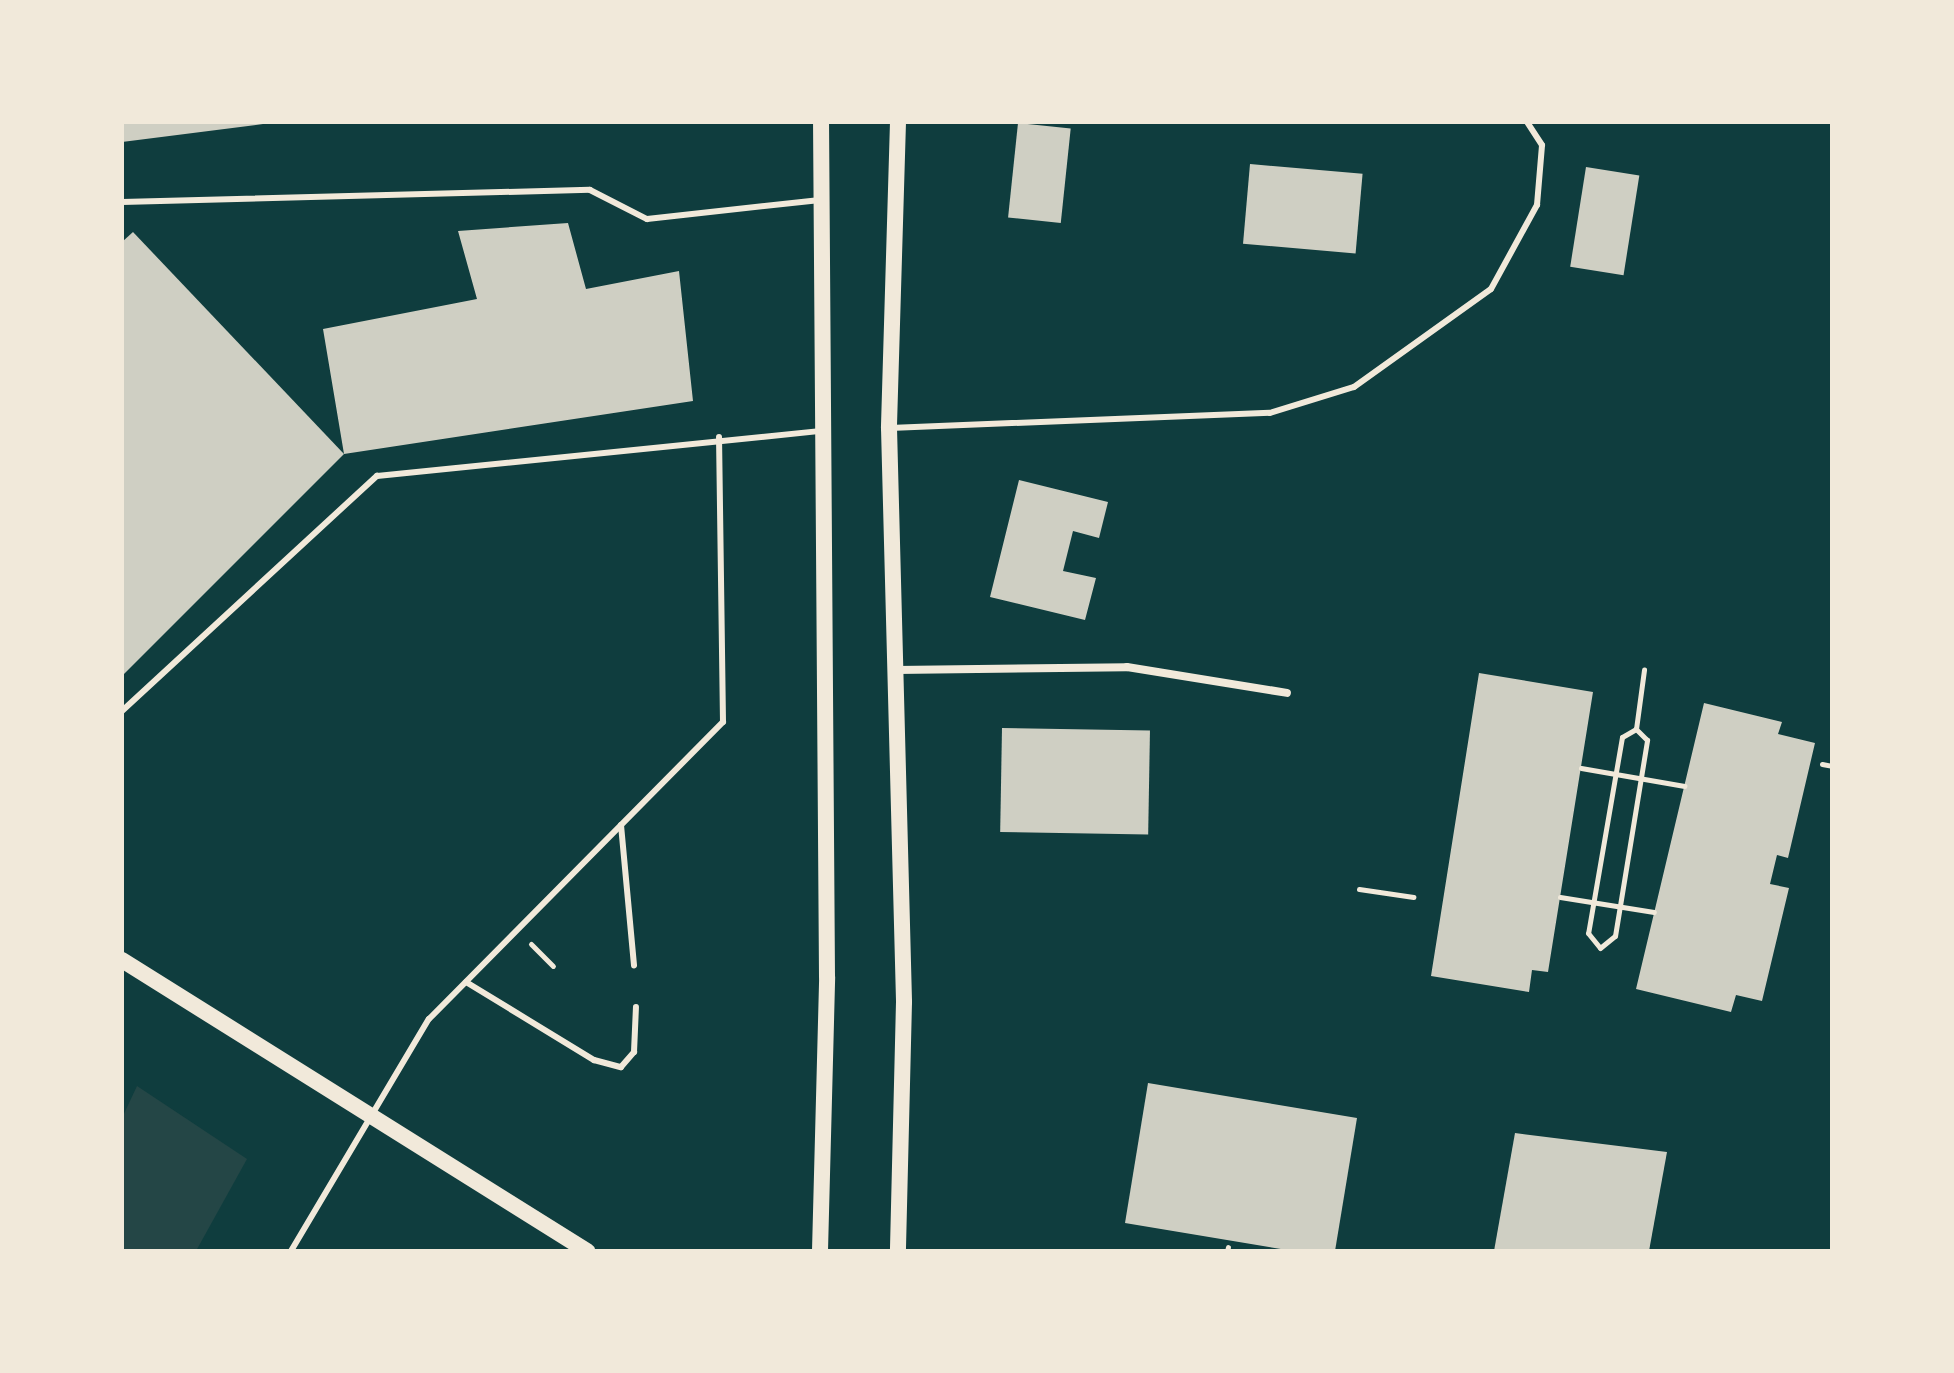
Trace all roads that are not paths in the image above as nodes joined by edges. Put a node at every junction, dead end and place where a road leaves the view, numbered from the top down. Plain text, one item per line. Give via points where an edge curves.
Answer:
1 (821, 122) edge
2 (898, 122) edge
3 (1527, 122) edge
4 (820, 200) junction
5 (122, 202) edge
6 (889, 428) junction
7 (819, 431) junction
8 (719, 437) junction
9 (896, 670) junction
10 (1287, 693) dead end
11 (122, 711) edge
12 (621, 825) junction
13 (122, 960) edge
14 (634, 965) dead end
15 (466, 982) junction
16 (636, 1007) dead end
17 (366, 1115) junction
18 (291, 1251) edge
19 (587, 1251) edge
20 (820, 1251) edge
21 (898, 1251) edge

1 - 4 main road
2 - 6 main road
3 - 6 lane via 1542,145 1537,205 1491,289 1354,387 1270,413
4 - 5 lane via 647,219 590,190
4 - 7 main road
6 - 9 main road
7 - 8 lane
7 - 20 main road via 827,977
8 - 11 lane via 377,476
8 - 12 lane via 723,722
9 - 10 street via 1127,667
9 - 21 main road via 904,1002
12 - 14 lane
12 - 15 lane
13 - 17 main road
15 - 16 lane via 594,1060 621,1067 634,1052
15 - 17 lane via 410,1043
17 - 18 lane
17 - 19 main road

